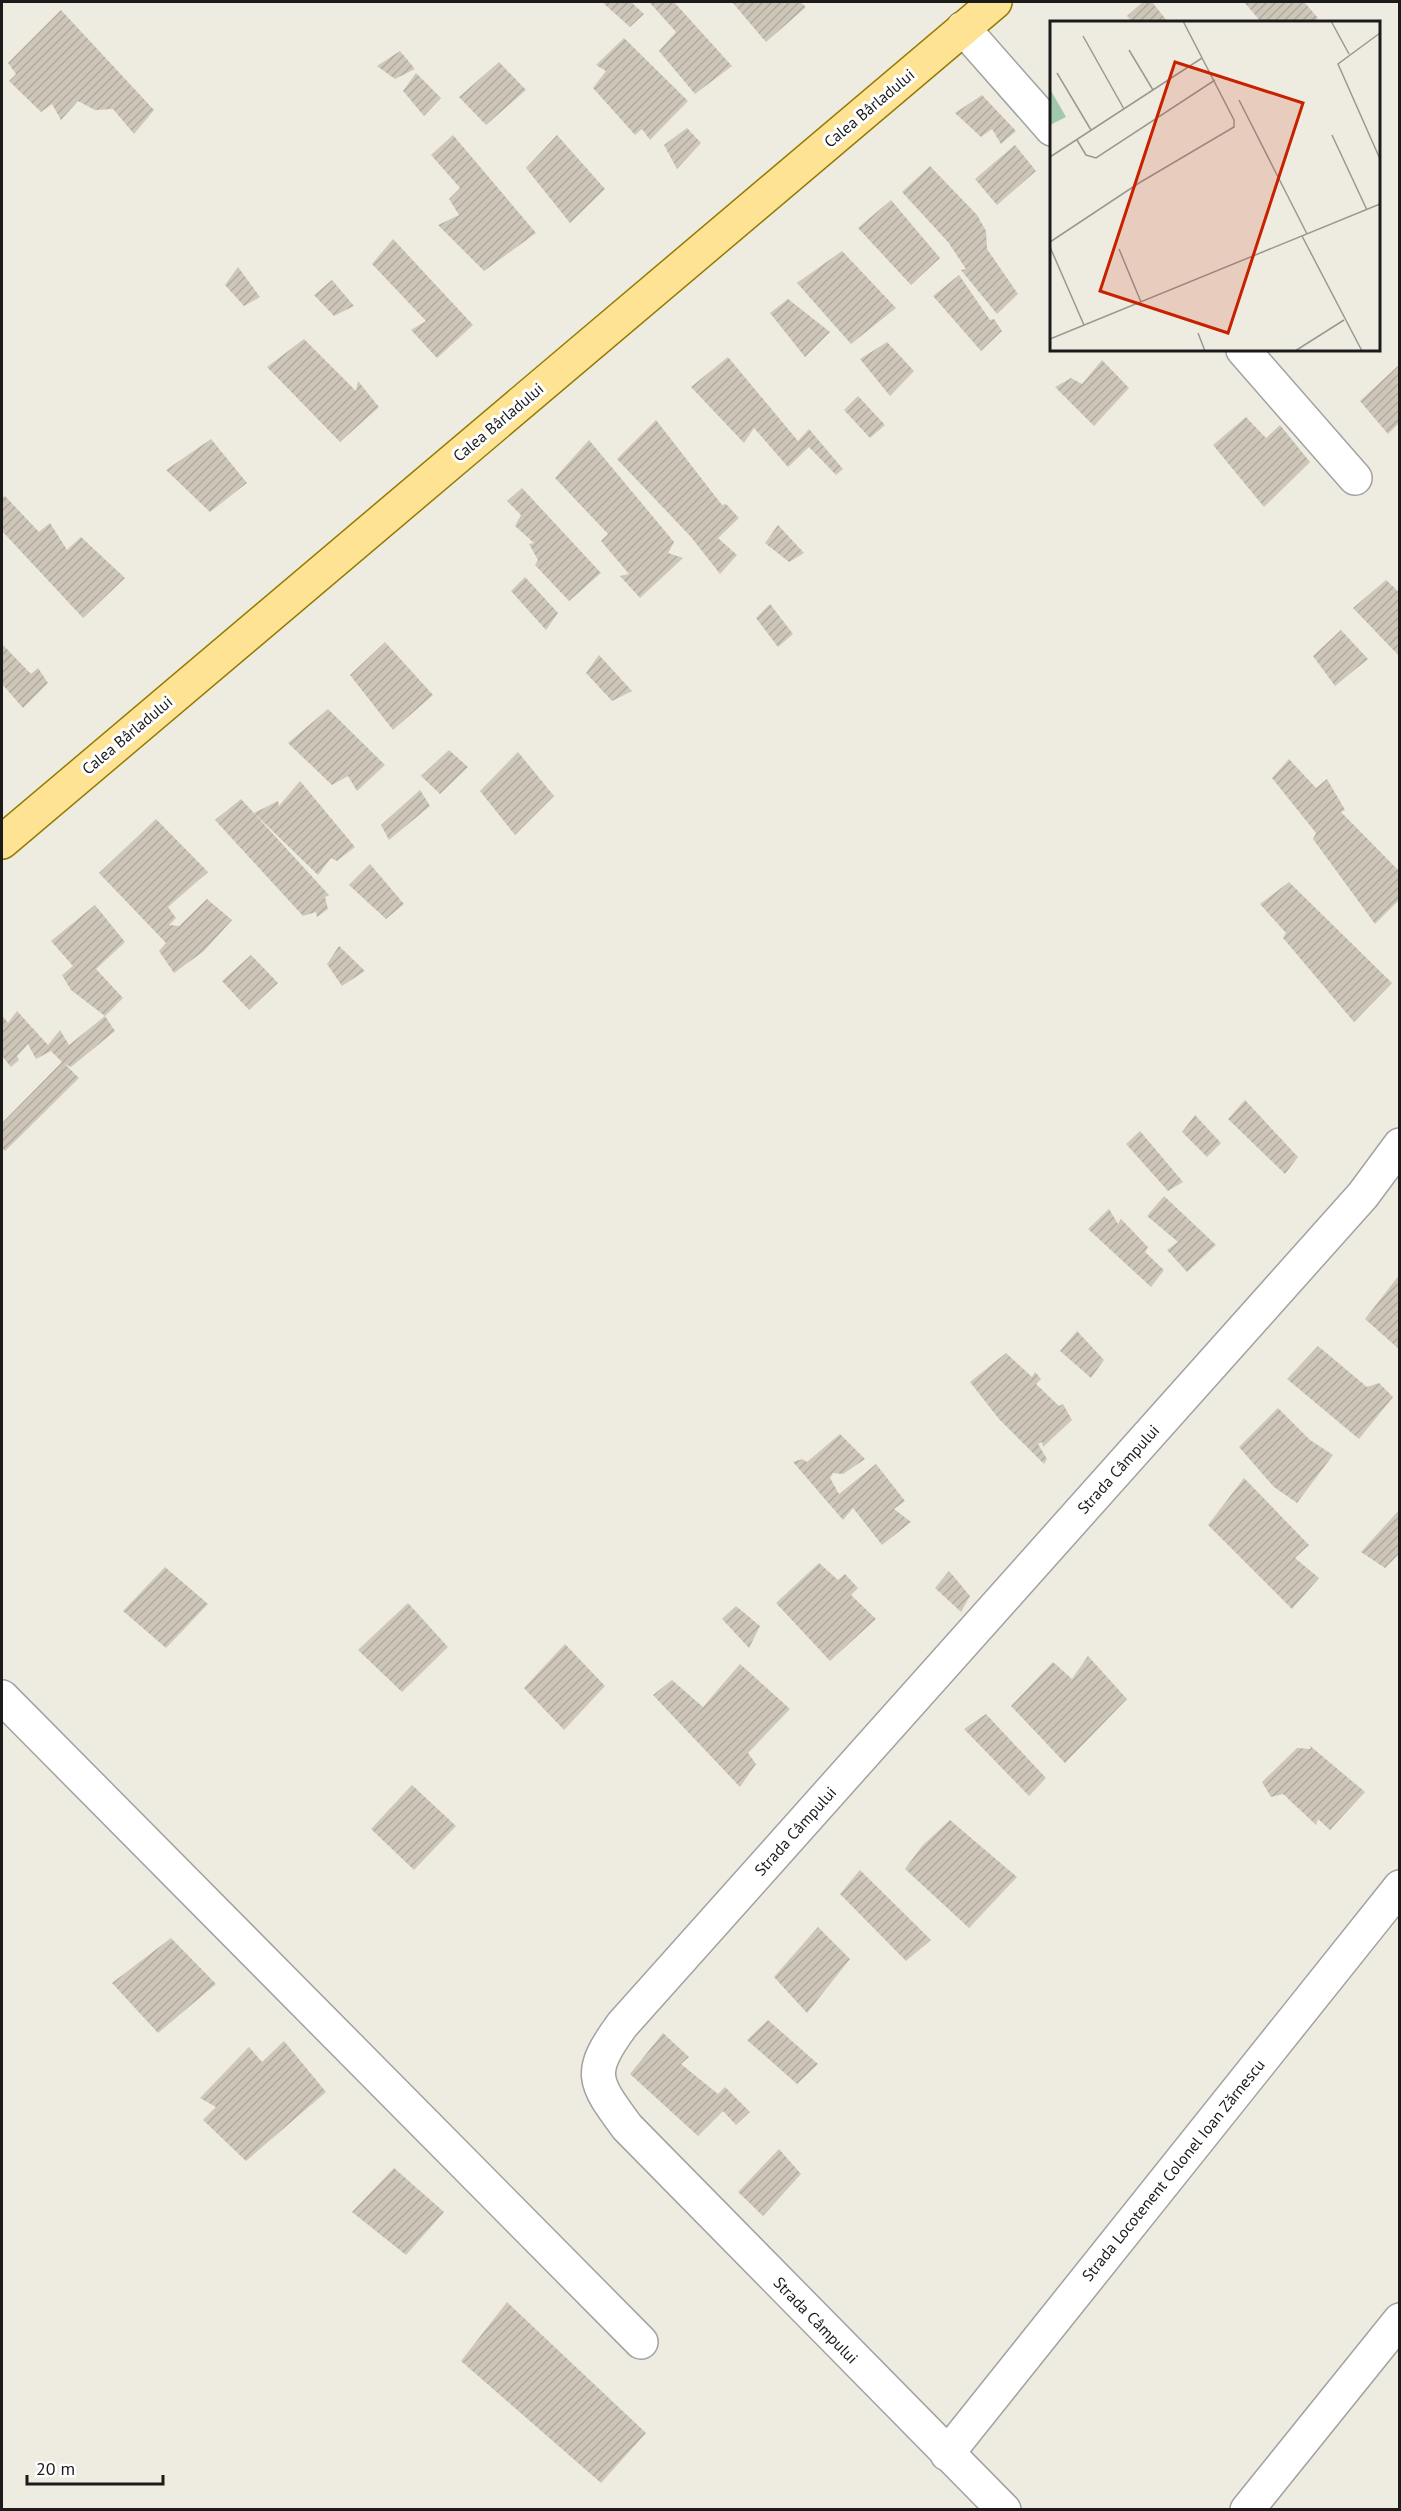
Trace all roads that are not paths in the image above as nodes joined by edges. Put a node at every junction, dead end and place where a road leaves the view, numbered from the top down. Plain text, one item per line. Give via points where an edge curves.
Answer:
1 (995, 2) edge
2 (963, 28) junction
3 (1050, 127) edge
4 (1244, 351) edge
5 (1354, 478) dead end
6 (2, 842) edge
7 (1400, 1145) edge
8 (2, 1696) edge
9 (1400, 1887) edge
10 (1400, 2320) edge
11 (641, 2342) dead end
12 (947, 2454) junction
13 (1004, 2510) edge
14 (1247, 2510) edge

1 - 2 main road, Calea Bârladului
2 - 3 street
2 - 6 main road, Calea Bârladului
4 - 5 street
7 - 12 street, Strada Câmpului via 1363,1196 601,2053 597,2077 606,2099 627,2127
8 - 11 street
9 - 12 street, Strada Locotenent Colonel Ioan Zărnescu
10 - 14 street
12 - 13 street, Strada Câmpului

